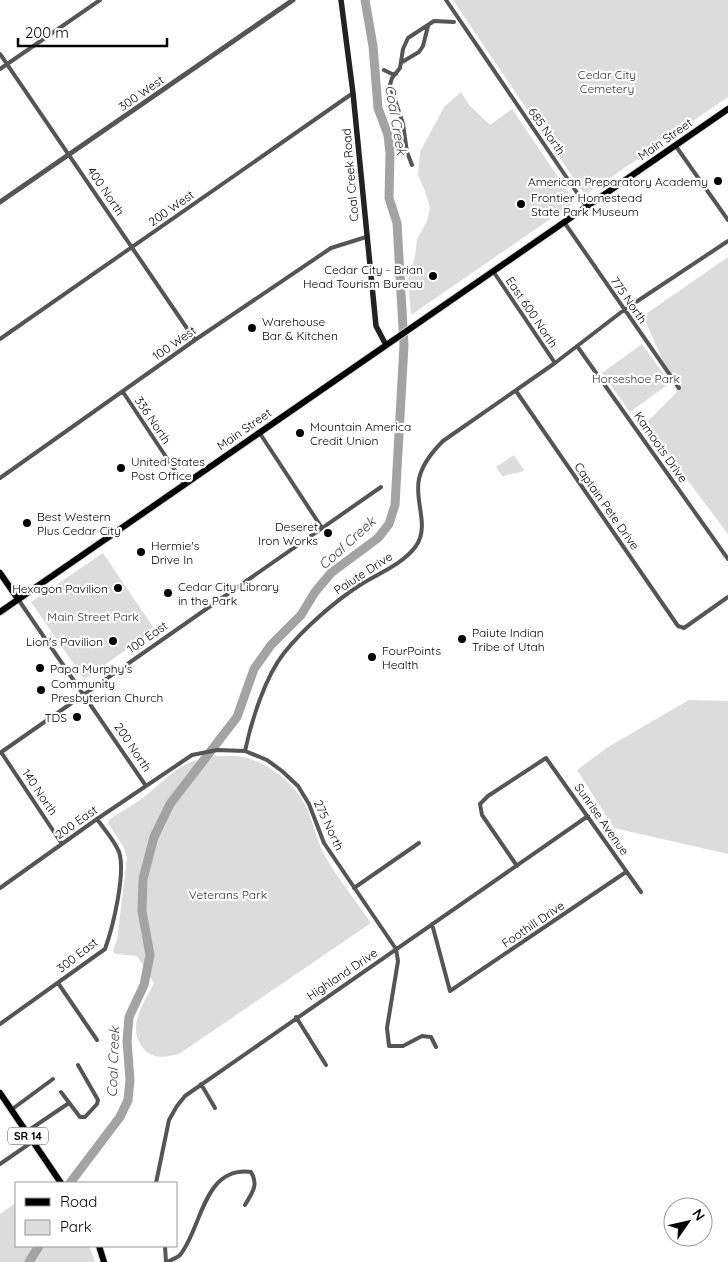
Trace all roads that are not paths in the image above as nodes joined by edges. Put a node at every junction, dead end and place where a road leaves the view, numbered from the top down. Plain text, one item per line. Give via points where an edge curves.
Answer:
1 (100, 0) edge
2 (293, 0) edge
3 (342, 0) edge
4 (446, 0) edge
5 (454, 22) dead end
6 (428, 26) junction
7 (0, 54) edge
8 (401, 62) junction
9 (7, 64) junction
10 (0, 69) edge
11 (384, 70) dead end
12 (396, 74) junction
13 (392, 78) junction
14 (385, 80) dead end
15 (353, 93) junction
16 (728, 108) edge
17 (675, 145) junction
18 (69, 155) junction
19 (412, 165) dead end
20 (0, 202) edge
21 (586, 206) junction
22 (728, 220) edge
23 (564, 222) junction
24 (366, 237) junction
25 (728, 242) edge
26 (132, 247) junction
27 (493, 271) junction
28 (624, 310) junction
29 (0, 339) edge
30 (195, 340) junction
31 (386, 345) junction
32 (577, 346) junction
33 (556, 364) junction
34 (679, 388) dead end
35 (123, 392) junction
36 (516, 392) junction
37 (259, 432) junction
38 (0, 478) edge
39 (184, 484) junction
40 (381, 487) dead end
41 (322, 528) junction
42 (728, 560) edge
43 (0, 573) edge
44 (728, 597) edge
45 (18, 599) junction
46 (0, 612) edge
47 (83, 694) junction
48 (0, 752) edge
49 (245, 752) junction
50 (192, 755) joint
51 (146, 786) junction
52 (588, 816) junction
53 (97, 819) junction
54 (419, 843) dead end
55 (62, 844) junction
56 (517, 866) junction
57 (626, 872) junction
58 (0, 888) edge
59 (354, 888) junction
60 (642, 892) dead end
61 (432, 924) junction
62 (396, 949) junction
63 (58, 983) junction
64 (296, 1017) junction
65 (0, 1024) edge
66 (97, 1040) dead end
67 (436, 1047) dead end
68 (78, 1065) dead end
69 (326, 1065) dead end
70 (54, 1079) dead end
71 (201, 1084) junction
72 (61, 1092) dead end
73 (0, 1093) edge
74 (69, 1103) junction
75 (215, 1108) dead end
76 (11, 1110) junction
77 (26, 1132) junction
78 (32, 1142) junction
79 (0, 1164) edge
80 (59, 1180) edge
81 (156, 1182) edge
82 (245, 1205) dead end
83 (99, 1247) edge
84 (165, 1247) edge
85 (104, 1262) edge
86 (166, 1262) edge

1 - 9 street
2 - 18 street, 300 West
3 - 15 main road, Coal Creek Road
4 - 21 street, 685 North
5 - 6 street via 434,21
6 - 8 street via 419,52
6 - 8 street via 408,38
7 - 9 street, 400 North
8 - 12 street
9 - 10 street
9 - 18 street, 400 North
11 - 12 street
12 - 13 street
13 - 14 street
13 - 19 street via 390,85
15 - 24 main road, Coal Creek Road
15 - 26 street, 200 West
16 - 17 main road, Main Street
17 - 21 main road, Main Street
17 - 22 street
18 - 20 street, 300 West
18 - 26 street, 400 North
21 - 23 main road, Main Street
23 - 27 main road, Main Street
23 - 28 street, 775 North
24 - 30 street, 100 West via 331,248
24 - 31 main road, Coal Creek Road via 376,326
25 - 28 street, Paiute Drive
26 - 29 street, 200 West
26 - 30 street, 400 North
27 - 31 main road, Main Street
27 - 33 street, East 600 North
28 - 32 street, Paiute Drive
28 - 34 street, 775 North
30 - 35 street, 100 West
31 - 37 main road, Main Street
32 - 33 street, Paiute Drive
32 - 42 street, Kamoots Drive
33 - 36 street, Paiute Drive
35 - 38 street, 100 West
35 - 39 street, 336 North
36 - 44 street, Captain Pete Drive via 678,626 684,628
36 - 49 street, Paiute Drive via 435,449 418,480 423,530 416,545 402,560 337,601 284,654 251,723
37 - 39 main road, Main Street
37 - 41 street
39 - 45 main road, Main Street
40 - 41 street, 100 East
41 - 47 street, 100 East
43 - 45 main road, 200 North
45 - 46 main road, Main Street
45 - 47 street, 200 North
47 - 48 street, 100 East
47 - 51 street, 200 North
48 - 55 street, 140 North
49 - 50 street, 275 North via 217,750
49 - 59 street, 275 North via 267,760 298,786 309,804 324,843
50 - 51 street, 200 East
51 - 53 street, 200 East
52 - 56 street, Highland Drive
52 - 56 street, Sunrise Avenue via 546,758 488,796 480,804 482,815
52 - 57 street, Sunrise Avenue
53 - 55 street, 200 East
53 - 63 street, 300 East via 118,851 122,867 112,930 105,949
54 - 59 street
55 - 58 street, 200 East
56 - 61 street, Highland Drive
57 - 60 street, Sunrise Avenue
57 - 61 street, Foothill Drive via 450,991
59 - 62 street, 275 North
61 - 62 street, Highland Drive
62 - 64 street, Highland Drive
62 - 67 street via 398,961 387,1028 389,1046 403,1046 422,1036 431,1037
63 - 65 street, 300 East
63 - 66 street
64 - 69 street
64 - 71 street, Highland Drive
68 - 74 street via 98,1100 82,1118
70 - 76 street
71 - 75 street
71 - 81 street, Highland Drive via 176,1106 169,1120
72 - 74 street
73 - 76 main road, SR 14
74 - 77 street
76 - 77 main road, SR 14
77 - 78 main road, SR 14
78 - 79 street
78 - 80 main road, SR 14
82 - 86 street via 254,1187 255,1179 251,1172 240,1171 216,1183 179,1256
83 - 85 main road
84 - 86 street

